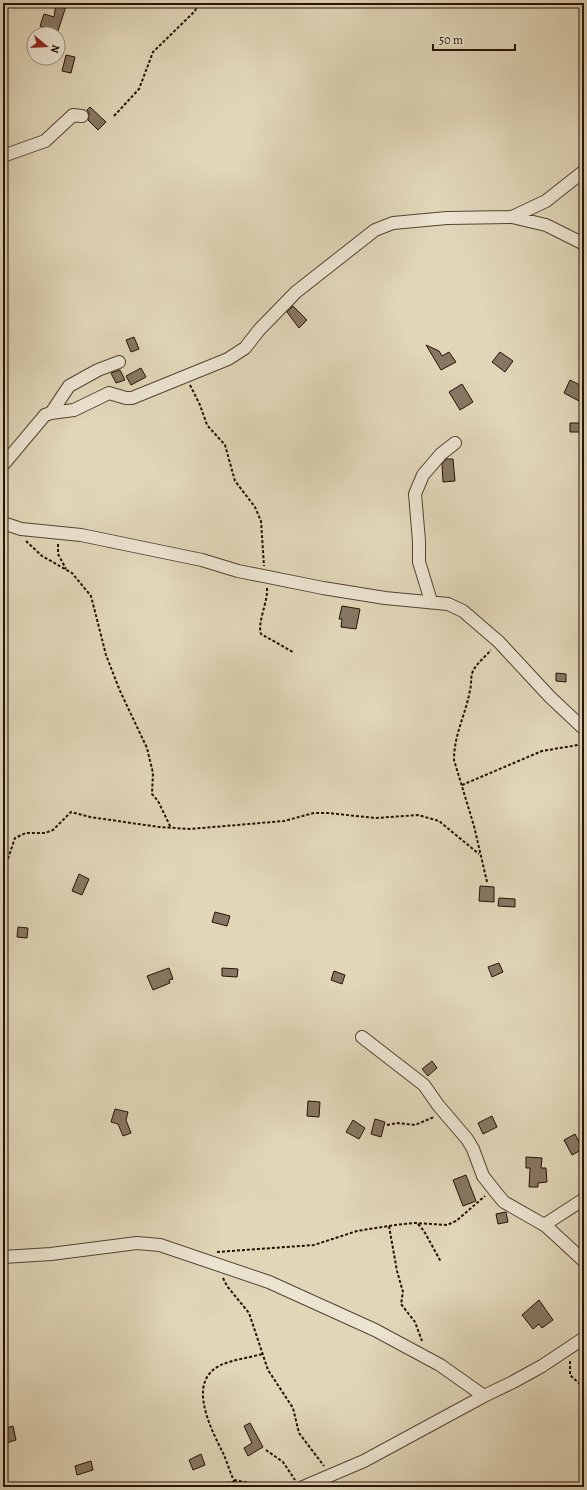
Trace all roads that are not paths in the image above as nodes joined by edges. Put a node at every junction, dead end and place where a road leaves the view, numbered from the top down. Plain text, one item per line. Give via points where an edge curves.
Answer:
1 (82, 116) dead end
2 (3, 156) edge
3 (584, 171) edge
4 (512, 217) junction
5 (584, 244) edge
6 (119, 362) dead end
7 (51, 413) junction
8 (455, 443) dead end
9 (3, 464) edge
10 (3, 522) edge
11 (431, 601) junction
12 (584, 729) edge
13 (362, 1037) dead end
14 (584, 1199) edge
15 (544, 1225) junction
16 (3, 1257) edge
17 (584, 1261) edge
18 (584, 1338) edge
19 (484, 1396) junction
20 (308, 1486) edge

1 - 2 street via 73,115 45,141
3 - 4 street via 546,201
4 - 5 street via 546,225
4 - 7 street via 447,218 393,223 374,230 296,292 245,348 228,359 132,398 109,393 74,410
6 - 7 street via 69,386
7 - 9 street via 35,425
8 - 11 street via 427,470 415,494 419,562
10 - 11 street via 21,529 64,532 202,560 265,576 386,598
11 - 12 street via 448,604 463,611 497,640
13 - 15 street via 424,1085 473,1149 483,1176 504,1202
14 - 15 street
15 - 17 street
16 - 19 street via 51,1254 137,1243 160,1245 269,1282 375,1330 429,1359
18 - 19 street via 542,1366
19 - 20 street via 370,1458

